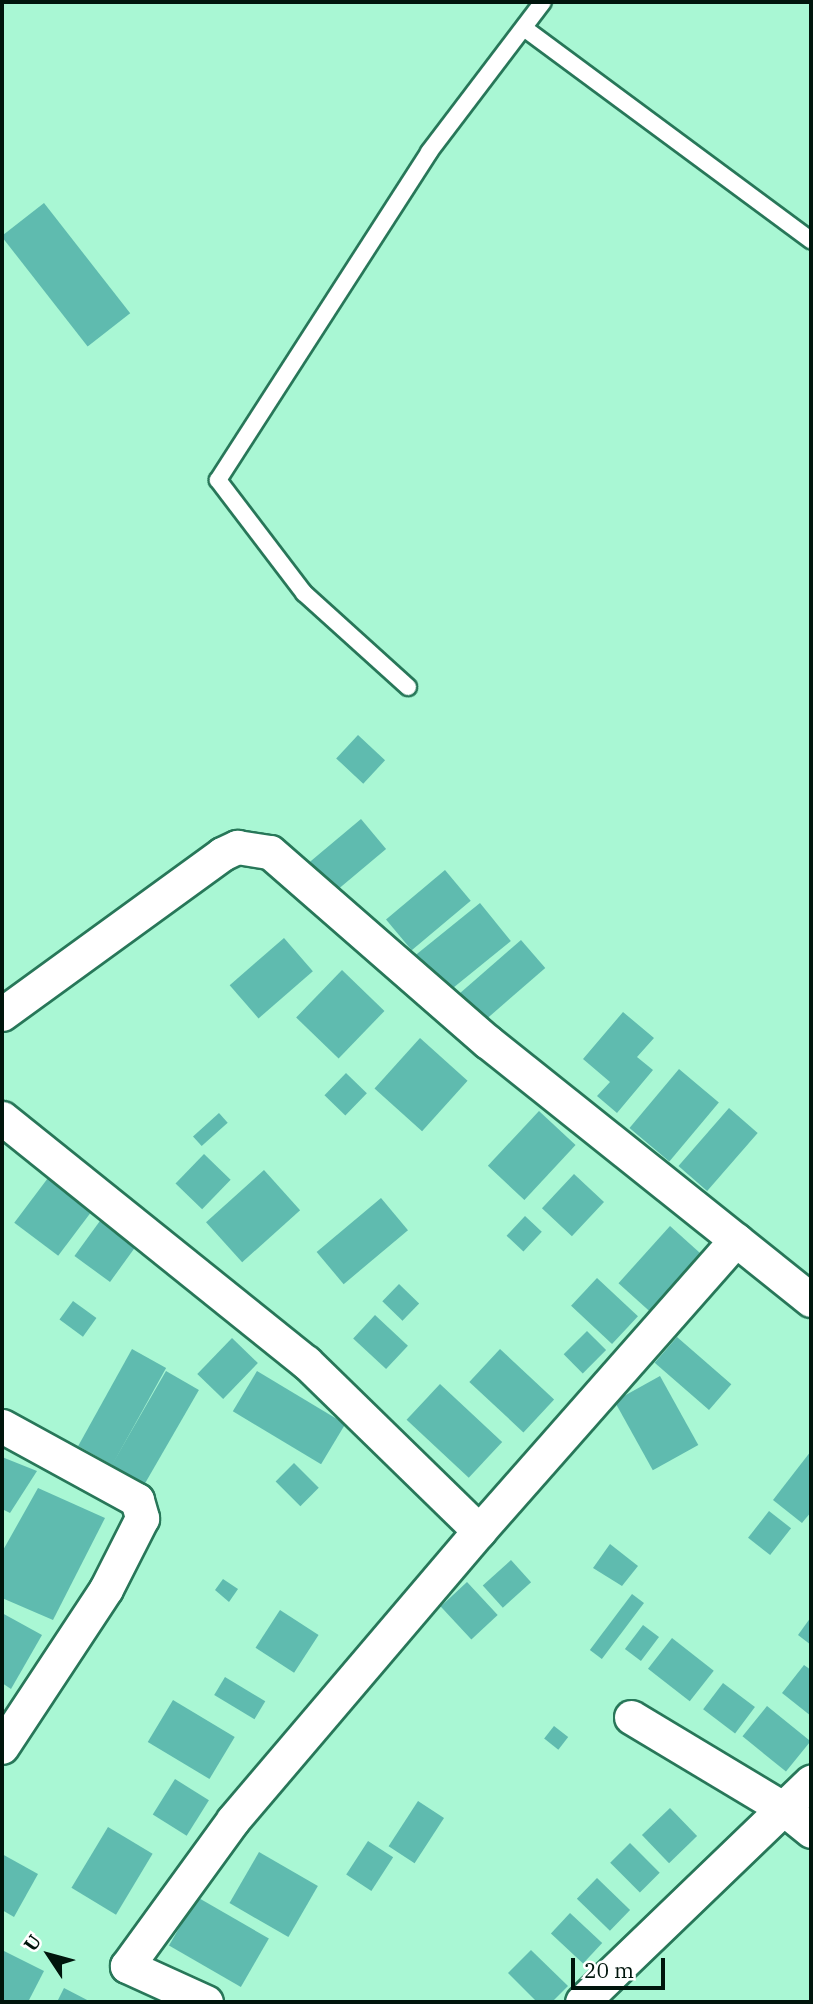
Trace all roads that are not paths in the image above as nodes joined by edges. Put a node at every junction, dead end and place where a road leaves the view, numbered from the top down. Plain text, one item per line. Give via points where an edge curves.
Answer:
1 (543, 2) edge
2 (524, 28) junction
3 (811, 240) edge
4 (408, 687) dead end
5 (2, 1014) edge
6 (2, 1118) edge
7 (736, 1240) junction
8 (811, 1300) edge
9 (2, 1426) edge
10 (479, 1531) junction
11 (631, 1717) dead end
12 (2, 1747) edge
13 (811, 1783) edge
14 (785, 1809) junction
15 (811, 1831) edge
16 (206, 2002) edge
17 (582, 2002) edge

1 - 2 lane
2 - 3 lane
2 - 4 lane via 429,152 218,480 304,593
5 - 7 street via 222,854 237,847 270,852 488,1042
6 - 10 street via 306,1362
7 - 8 street
7 - 10 street
9 - 12 street via 137,1500 142,1518 106,1589
10 - 16 street via 233,1820 127,1966
11 - 14 street
13 - 14 street
14 - 15 street
14 - 17 street

